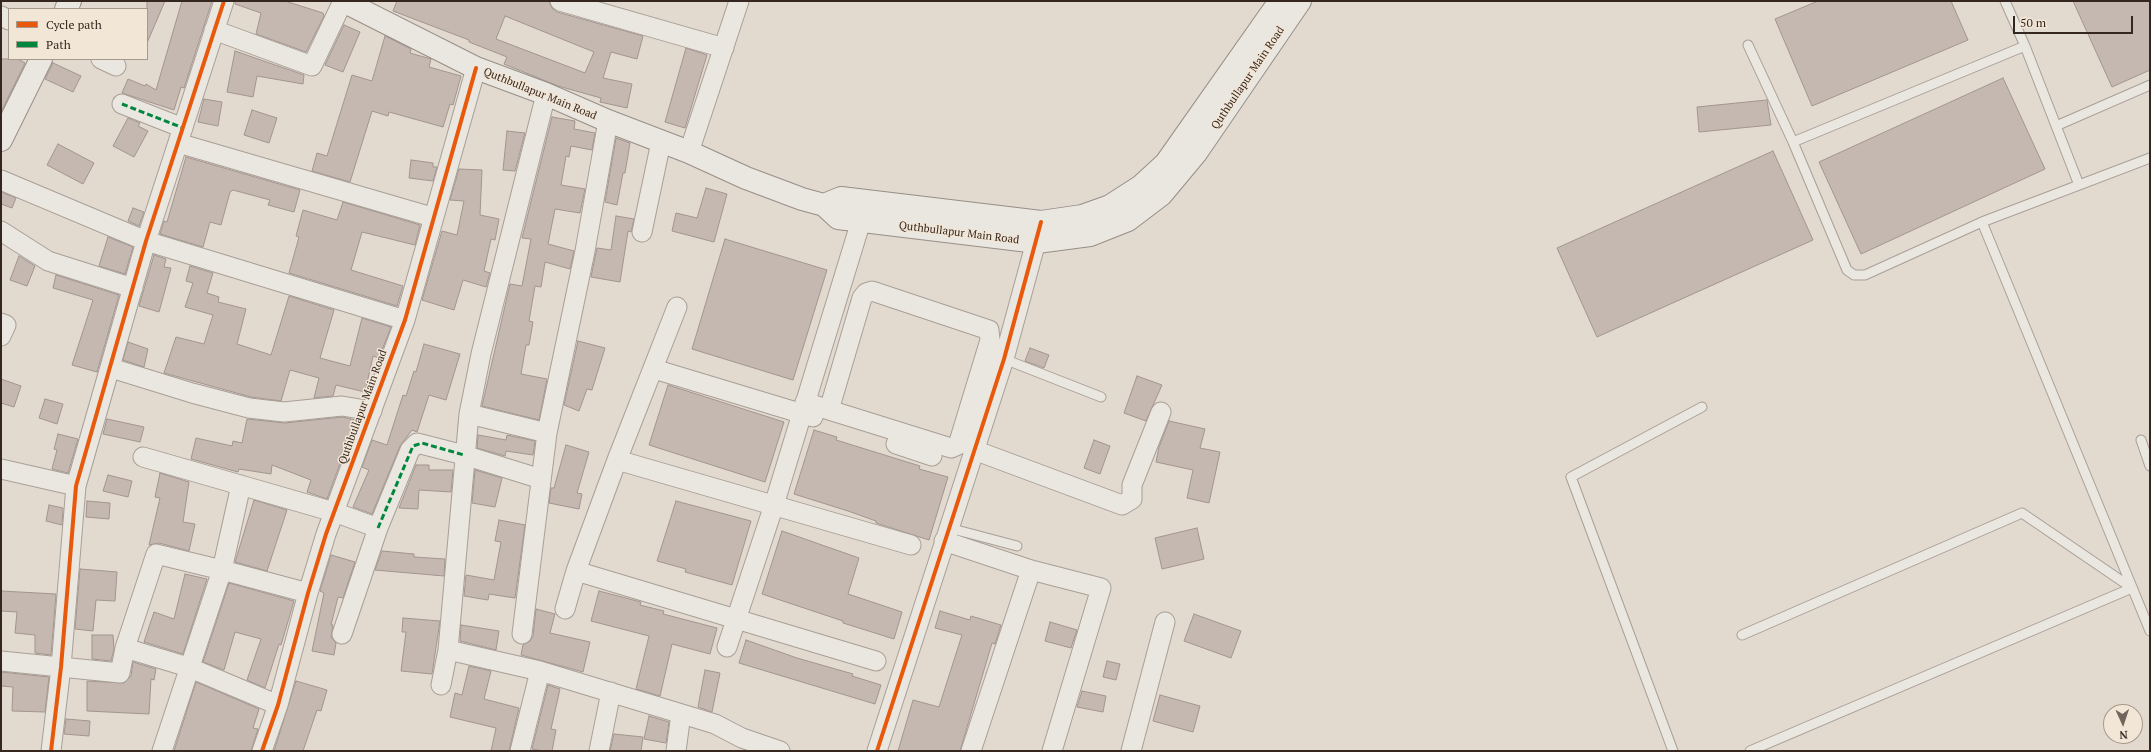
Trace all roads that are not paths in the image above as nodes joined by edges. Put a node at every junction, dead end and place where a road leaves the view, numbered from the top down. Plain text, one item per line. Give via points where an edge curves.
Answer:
1 (224, 1) edge
2 (343, 1) edge
3 (560, 1) edge
4 (739, 1) edge
5 (1280, 1) edge
6 (1300, 1) edge
7 (2005, 1) edge
8 (214, 30) junction
9 (1748, 45) dead end
10 (2025, 46) junction
11 (724, 48) junction
12 (41, 60) edge
13 (476, 68) junction
14 (2150, 85) edge
15 (546, 94) junction
16 (122, 104) dead end
17 (608, 122) junction
18 (2056, 126) junction
19 (180, 136) junction
20 (1, 140) edge
21 (661, 142) junction
22 (1793, 142) junction
23 (689, 152) junction
24 (2150, 158) edge
25 (1, 180) edge
26 (2079, 185) junction
27 (824, 205) junction
28 (432, 217) junction
29 (861, 221) junction
30 (1982, 222) junction
31 (1, 231) edge
32 (642, 232) dead end
33 (1039, 232) junction
34 (146, 241) junction
35 (133, 288) junction
36 (677, 307) dead end
37 (405, 320) junction
38 (1, 323) edge
39 (1, 336) edge
40 (1004, 359) junction
41 (110, 368) junction
42 (654, 369) junction
43 (1101, 397) dead end
44 (1702, 407) dead end
45 (803, 408) junction
46 (829, 410) junction
47 (372, 411) junction
48 (1161, 412) dead end
49 (469, 414) junction
50 (547, 433) junction
51 (2141, 440) dead end
52 (974, 450) junction
53 (464, 454) junction
54 (932, 456) dead end
55 (143, 457) dead end
56 (617, 460) junction
57 (2150, 466) edge
58 (1, 469) edge
59 (541, 479) junction
60 (241, 485) junction
61 (76, 486) junction
62 (774, 505) junction
63 (334, 512) junction
64 (378, 528) junction
65 (947, 535) junction
66 (911, 545) dead end
67 (1017, 546) dead end
68 (222, 570) junction
69 (1031, 570) junction
70 (576, 571) junction
71 (2132, 588) junction
72 (308, 593) junction
73 (565, 609) dead end
74 (737, 619) junction
75 (1165, 622) dead end
76 (2150, 631) edge
77 (342, 634) dead end
78 (522, 634) dead end
79 (1742, 635) dead end
80 (125, 648) junction
81 (727, 648) dead end
82 (448, 650) junction
83 (1, 661) edge
84 (876, 661) dead end
85 (61, 666) junction
86 (188, 667) junction
87 (540, 671) junction
88 (441, 684) dead end
89 (611, 692) junction
90 (278, 705) junction
91 (681, 714) junction
92 (741, 744) edge
93 (51, 751) edge
94 (162, 751) edge
95 (262, 751) edge
96 (520, 751) edge
97 (599, 751) edge
98 (676, 751) edge
99 (780, 751) edge
100 (877, 751) edge
101 (971, 751) edge
102 (1052, 751) edge
103 (1131, 751) edge
104 (1673, 751) edge
105 (1750, 751) edge

1 - 8 street
2 - 8 street via 312,66
2 - 13 main road
3 - 11 street
4 - 11 street
5 - 33 main road, Quthbullapur Main Road via 1166,163 1141,186 1110,206
6 - 33 main road, Quthbullapur Main Road via 1196,153 1161,194 1128,220 1090,235
7 - 10 lane
8 - 19 street
9 - 22 lane
10 - 18 lane
10 - 22 lane
11 - 23 street
12 - 20 main road
13 - 15 main road, Quthbullapur Main Road
13 - 28 street, Quthbullapur Main Road
14 - 18 lane
15 - 17 main road, Quthbullapur Main Road
15 - 49 street via 481,354
16 - 19 street
17 - 21 main road, Quthbullapur Main Road
17 - 50 street via 585,251
18 - 26 lane
19 - 28 street
19 - 34 street
21 - 23 main road, Quthbullapur Main Road
21 - 32 street
22 - 30 lane via 1847,270 1854,275 1865,274
23 - 27 main road, Quthbullapur Main Road via 746,178
24 - 26 lane
25 - 34 street
26 - 30 lane
27 - 29 main road, Quthbullapur Main Road via 838,218
27 - 33 main road, Quthbullapur Main Road via 841,198
28 - 37 street, Quthbullapur Main Road
29 - 33 main road, Quthbullapur Main Road
29 - 45 street
30 - 71 lane
31 - 35 street via 48,261
33 - 40 street
34 - 35 street
34 - 37 street
35 - 41 street
36 - 42 street
37 - 47 street, Quthbullapur Main Road
38 - 39 street via 6,325
40 - 43 lane
40 - 52 street
41 - 47 street via 249,408 284,412 342,406
41 - 61 street
42 - 45 street
42 - 56 street
44 - 104 lane via 1570,477
45 - 46 street
45 - 54 street
45 - 62 street
46 - 46 street via 951,448 958,445 990,340 988,330 872,291 866,293 862,298
47 - 63 street, Quthbullapur Main Road
48 - 52 street via 1132,485 1132,499 1122,505
49 - 50 street
49 - 53 street
50 - 59 street
51 - 57 lane
52 - 65 street
53 - 59 street
53 - 64 street via 422,443 413,446
53 - 82 street
55 - 60 street
56 - 62 street
56 - 70 street
58 - 61 street
59 - 78 street
60 - 63 street
60 - 68 street
61 - 85 street
62 - 66 street
62 - 74 street
63 - 64 street
63 - 72 street, Quthbullapur Main Road
64 - 77 street
65 - 67 lane
65 - 69 street
65 - 100 street
68 - 72 street
68 - 80 street via 156,554
68 - 86 street
69 - 101 street
69 - 102 street via 1101,588
70 - 73 street
70 - 74 street
71 - 76 lane
71 - 79 lane via 2022,513
71 - 105 lane
72 - 90 street, Quthbullapur Main Road
74 - 81 street
74 - 84 street
75 - 103 street
80 - 85 street via 120,673
80 - 86 street
82 - 87 street
82 - 88 street
83 - 85 street
85 - 93 street
86 - 90 street
86 - 94 street
87 - 89 street
87 - 96 street
89 - 91 street
89 - 97 street
90 - 95 street, Quthbullapur Main Road
91 - 92 street via 715,724
91 - 98 street
92 - 99 street

